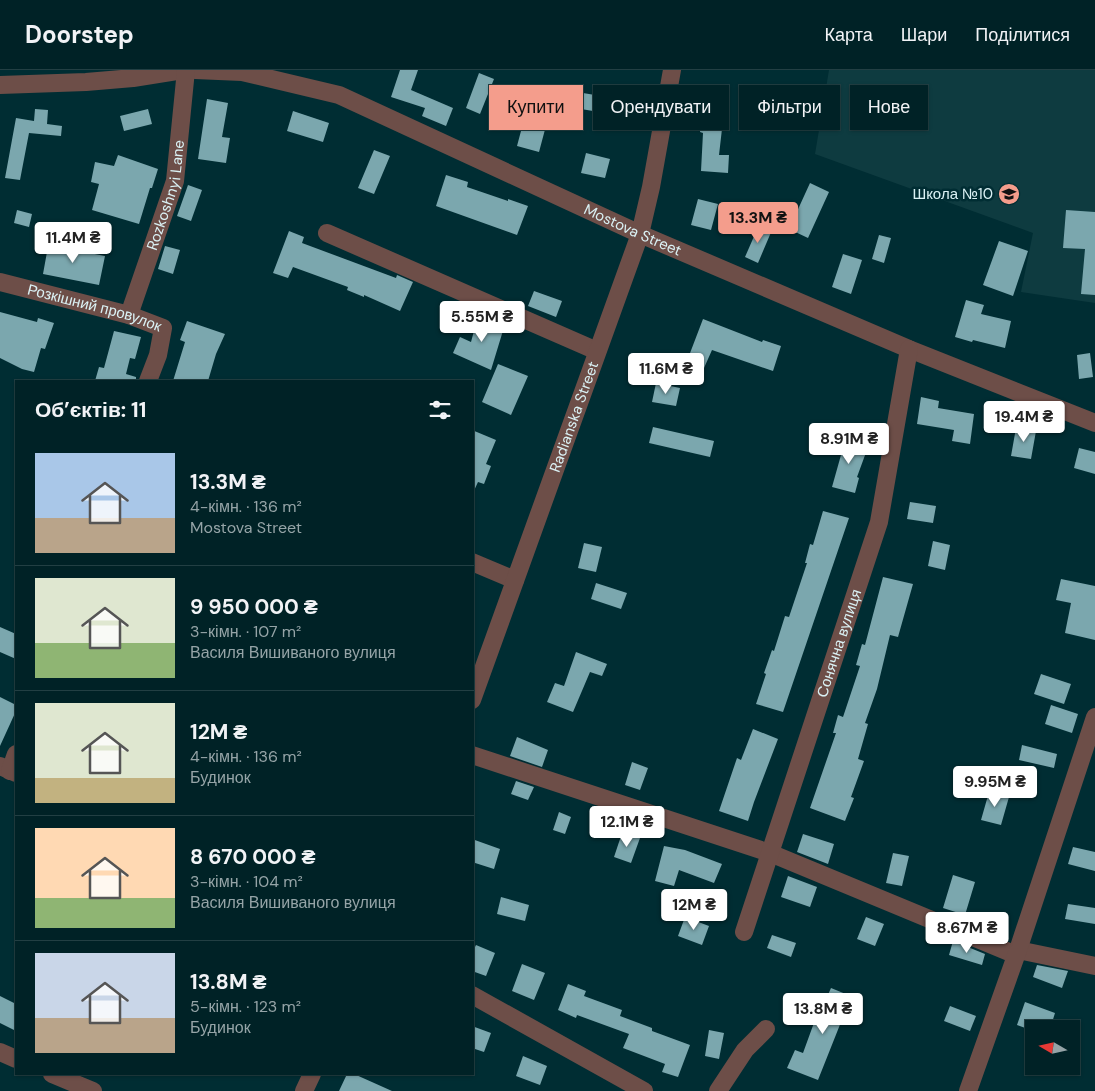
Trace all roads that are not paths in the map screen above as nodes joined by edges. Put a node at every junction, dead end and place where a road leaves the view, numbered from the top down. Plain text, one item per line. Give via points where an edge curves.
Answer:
1 (184, 70) edge
2 (195, 70) edge
3 (672, 70) edge
4 (88, 76) edge
5 (0, 85) edge
6 (327, 234) dead end
7 (640, 234) junction
8 (0, 282) edge
9 (129, 314) junction
10 (909, 349) junction
11 (597, 351) junction
12 (148, 380) edge
13 (1095, 423) edge
14 (474, 563) edge
15 (515, 580) junction
16 (476, 680) edge
17 (1095, 718) edge
18 (15, 756) edge
19 (474, 756) edge
20 (9, 770) edge
21 (770, 853) junction
22 (744, 932) dead end
23 (1017, 953) junction
24 (1095, 966) edge
25 (474, 996) edge
26 (766, 1029) dead end
27 (0, 1052) edge
28 (15, 1059) edge
29 (54, 1075) edge
30 (312, 1075) edge
31 (93, 1091) edge
32 (304, 1091) edge
33 (644, 1091) edge
34 (718, 1091) edge
35 (968, 1091) edge

1 - 4 street via 133,78
1 - 9 street, Rozkoshnyi Lane via 176,181
2 - 7 street, Mostova Street via 242,72 339,94
3 - 7 street, Radianska Street
4 - 5 street
6 - 11 street
7 - 10 street, Mostova Street
7 - 11 street, Radianska Street
8 - 9 street, Розкішний провулок
9 - 12 street, Розкішний провулок via 163,328
10 - 13 street, Mostova Street
10 - 21 street, Сонячна вулиця via 879,522
11 - 15 street, Radianska Street
14 - 15 street
15 - 16 street, Radianska Street
17 - 23 street
18 - 20 street
19 - 21 street
21 - 22 street, Сонячна вулиця
21 - 23 street
23 - 24 street
23 - 35 street
25 - 33 street
26 - 34 street via 745,1050
27 - 28 street
29 - 31 street
30 - 32 street

